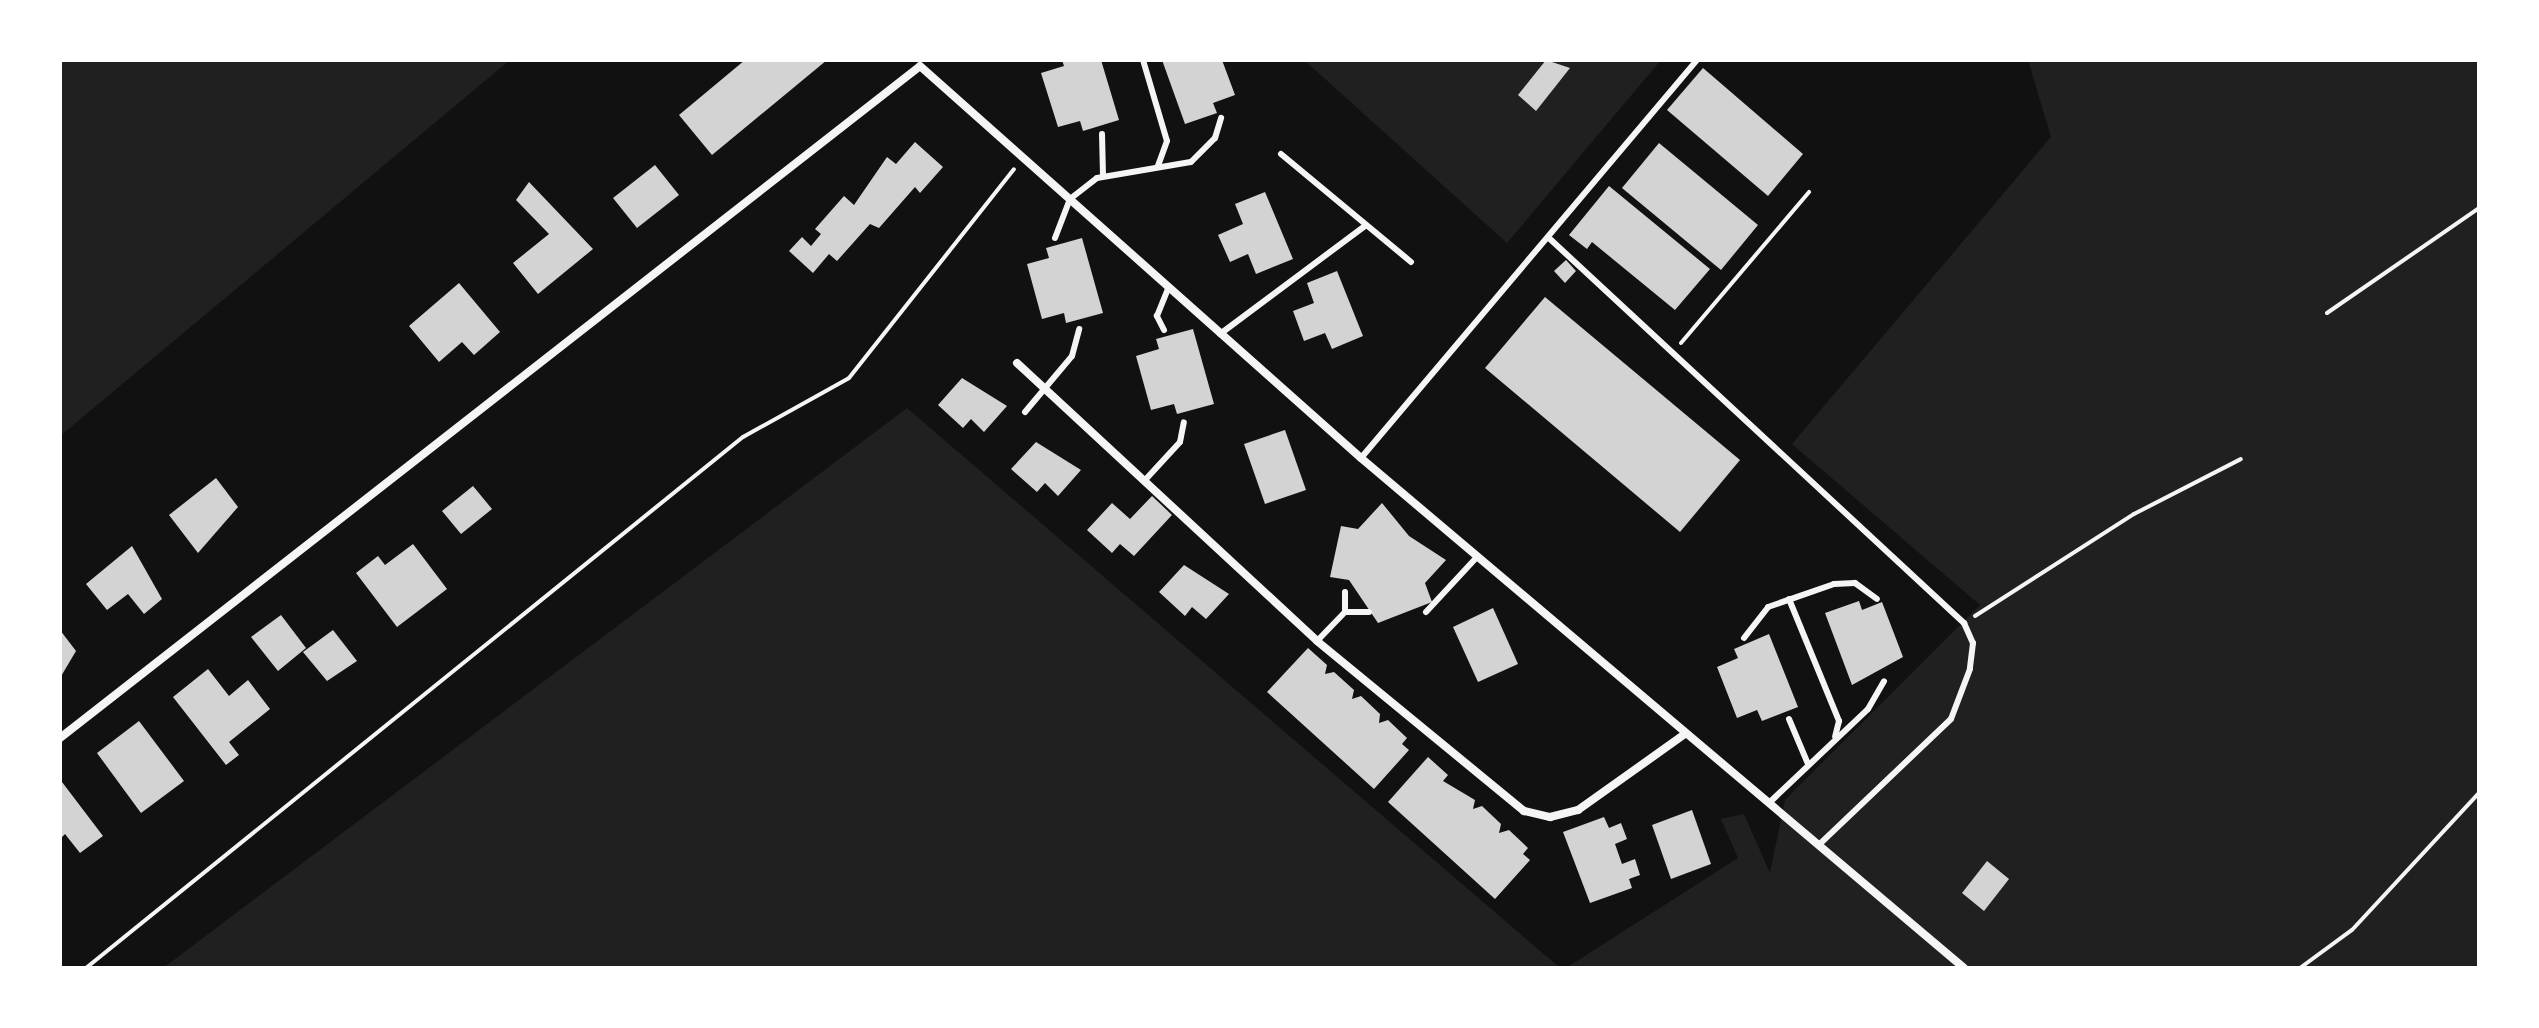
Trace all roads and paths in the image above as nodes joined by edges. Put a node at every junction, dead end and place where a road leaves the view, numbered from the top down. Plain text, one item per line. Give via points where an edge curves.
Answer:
1 (1143, 60) edge
2 (1697, 60) edge
3 (1221, 118) dead end
4 (1102, 134) dead end
5 (1281, 154) dead end
6 (1022, 157) junction
7 (1157, 166) junction
8 (1103, 174) junction
9 (1809, 192) dead end
10 (1070, 199) junction
11 (2479, 208) edge
12 (1366, 225) junction
13 (1055, 238) dead end
14 (1550, 239) junction
15 (1411, 262) dead end
16 (1168, 289) junction
17 (2327, 313) dead end
18 (1079, 329) dead end
19 (1164, 330) dead end
20 (1220, 334) junction
21 (1670, 355) junction
22 (1017, 363) dead end
23 (1042, 388) junction
24 (1025, 412) dead end
25 (1184, 422) dead end
26 (1361, 458) junction
27 (2241, 459) dead end
28 (1146, 479) junction
29 (1477, 557) junction
30 (1345, 592) dead end
31 (1789, 599) junction
32 (1877, 599) dead end
33 (1345, 612) junction
34 (1369, 612) dead end
35 (1426, 612) dead end
36 (1964, 623) junction
37 (1744, 638) dead end
38 (1317, 641) junction
39 (1884, 681) dead end
40 (1789, 719) dead end
41 (1685, 734) junction
42 (60, 738) edge
43 (1835, 738) junction
44 (1808, 764) junction
45 (2479, 793) edge
46 (1770, 802) junction
47 (1821, 843) junction
48 (86, 968) edge
49 (1964, 968) edge
50 (2300, 968) edge

1 - 7 lane via 1167,141
2 - 14 lane
3 - 7 lane via 1198,159
4 - 8 lane
5 - 12 lane
6 - 10 street
6 - 42 street via 920,66
6 - 48 path via 849,378 743,437
7 - 8 lane
8 - 10 lane
9 - 21 path
10 - 13 lane
10 - 16 street
11 - 17 path
12 - 15 lane
12 - 20 lane
14 - 21 lane
14 - 26 lane
16 - 19 lane via 1157,316
16 - 20 street
18 - 23 lane via 1072,356
20 - 26 street
21 - 36 lane
22 - 23 street
23 - 24 lane
23 - 28 street
25 - 28 lane via 1180,442
26 - 29 street
27 - 36 path via 2134,514
28 - 38 street
29 - 35 lane
29 - 41 street
30 - 33 lane
31 - 32 lane via 1845,582
31 - 37 lane via 1759,613
31 - 43 lane via 1839,721
33 - 34 lane
33 - 38 lane
36 - 47 lane via 1973,643 1970,669 1951,719
38 - 41 street via 1537,816 1578,810
39 - 43 lane via 1878,698
40 - 44 lane
41 - 46 street
43 - 44 lane
44 - 46 lane
45 - 50 path via 2352,930
46 - 47 street
47 - 49 street

